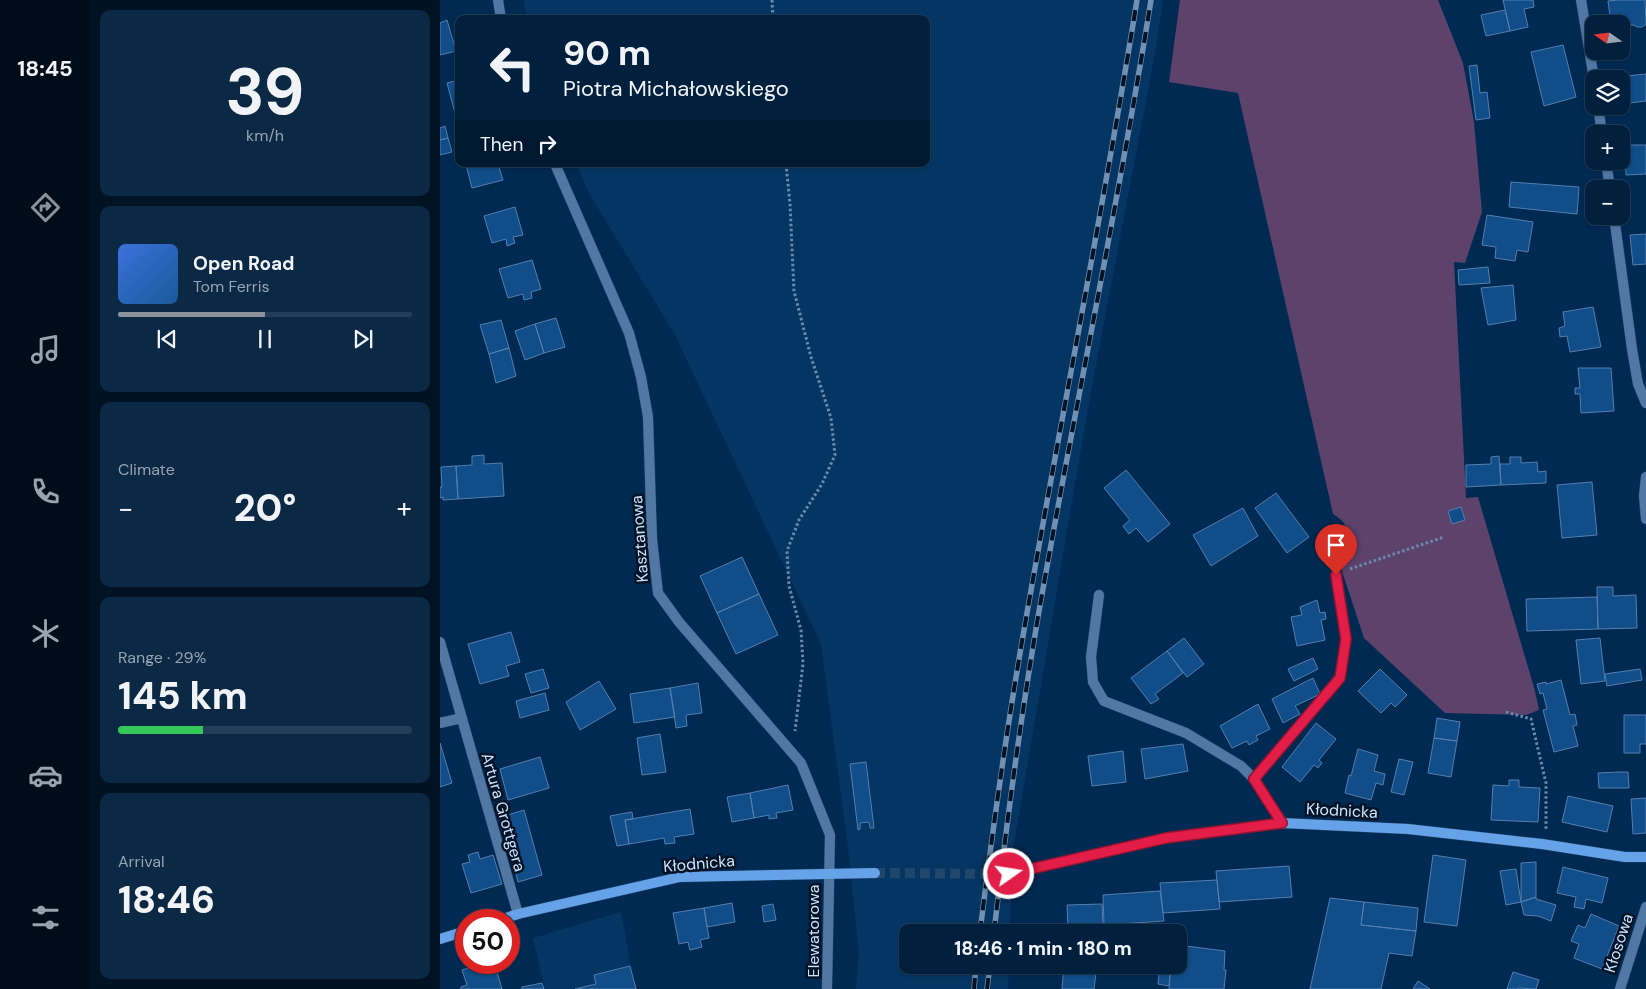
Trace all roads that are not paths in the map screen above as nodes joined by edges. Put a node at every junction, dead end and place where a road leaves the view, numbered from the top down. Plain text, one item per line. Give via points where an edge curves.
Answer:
1 (498, 0) edge
2 (1581, 0) edge
3 (500, 15) edge
4 (1593, 70) edge
5 (556, 167) edge
6 (1615, 225) edge
7 (1646, 403) edge
8 (1646, 478) edge
9 (1646, 519) edge
10 (1336, 575) road end
11 (1099, 595) dead end
12 (440, 642) edge
13 (462, 718) junction
14 (440, 723) edge
15 (1254, 779) junction
16 (1282, 823) junction
17 (1646, 858) edge
18 (828, 873) junction
19 (875, 873) tunnel mouth
20 (1009, 874) tunnel mouth
21 (1646, 907) edge
22 (517, 909) edge
23 (520, 914) edge
24 (455, 934) edge
25 (440, 939) edge
26 (828, 989) edge
27 (1620, 989) edge

1 - 3 street
2 - 4 street
5 - 18 street, Kasztanowa via 629,334 641,377 648,417 652,540 658,593 679,622 801,763 830,835
6 - 7 street via 1638,384
8 - 9 street
10 - 15 street via 1346,639 1340,678
11 - 15 street via 1091,656 1093,682 1104,700 1186,733 1241,766
12 - 13 street, Artura Grottgera
13 - 14 street
13 - 22 street, Artura Grottgera
15 - 16 street
16 - 17 main road, Kłodnicka via 1408,829
16 - 20 main road, Kłodnicka via 1166,838
18 - 19 main road, Kłodnicka
18 - 23 main road, Kłodnicka via 680,876
18 - 26 street, Elewatorowa
21 - 27 street, Kłosowa
24 - 25 main road

